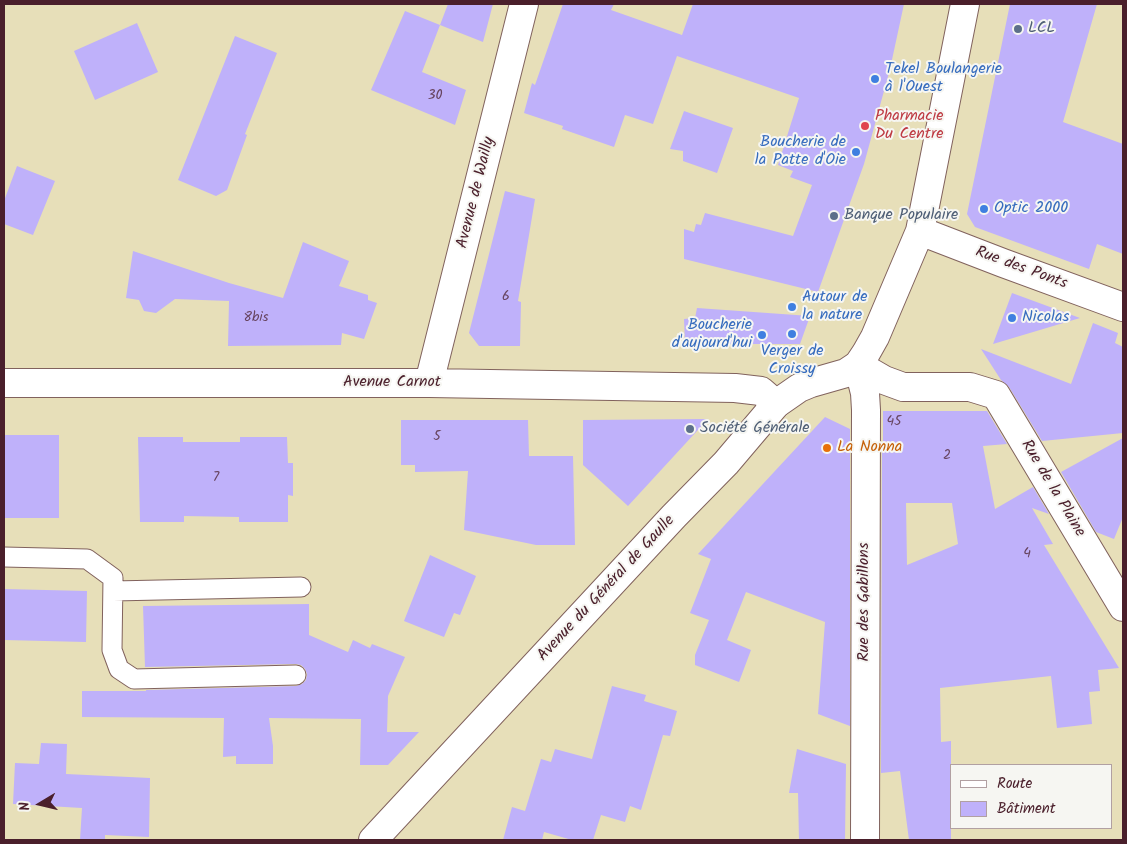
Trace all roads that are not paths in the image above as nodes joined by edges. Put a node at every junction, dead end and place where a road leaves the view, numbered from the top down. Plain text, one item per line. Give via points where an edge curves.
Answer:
1 (524, 4) edge
2 (965, 4) edge
3 (920, 230) junction
4 (1123, 307) edge
5 (858, 365) junction
6 (4, 383) edge
7 (430, 383) junction
8 (776, 404) junction
9 (4, 557) edge
10 (301, 587) dead end
11 (113, 592) junction
12 (1123, 607) edge
13 (296, 675) dead end
14 (373, 840) edge
15 (864, 840) edge

1 - 7 street, Avenue de Wailly
2 - 3 street
3 - 4 street, Rue des Ponts
3 - 5 street via 875,337
5 - 8 street, Avenue du Général de Gaulle via 846,373 799,388
5 - 12 street, Rue de la Plaine via 903,387 970,387 996,395
5 - 15 street, Rue des Gabillons via 866,410
6 - 7 street, Avenue Carnot
7 - 8 street, Avenue Carnot via 735,388 761,391
8 - 14 street, Avenue du Général de Gaulle via 726,463
9 - 11 lane via 87,559 113,578
10 - 11 lane
11 - 13 lane via 112,650 119,670 134,679

